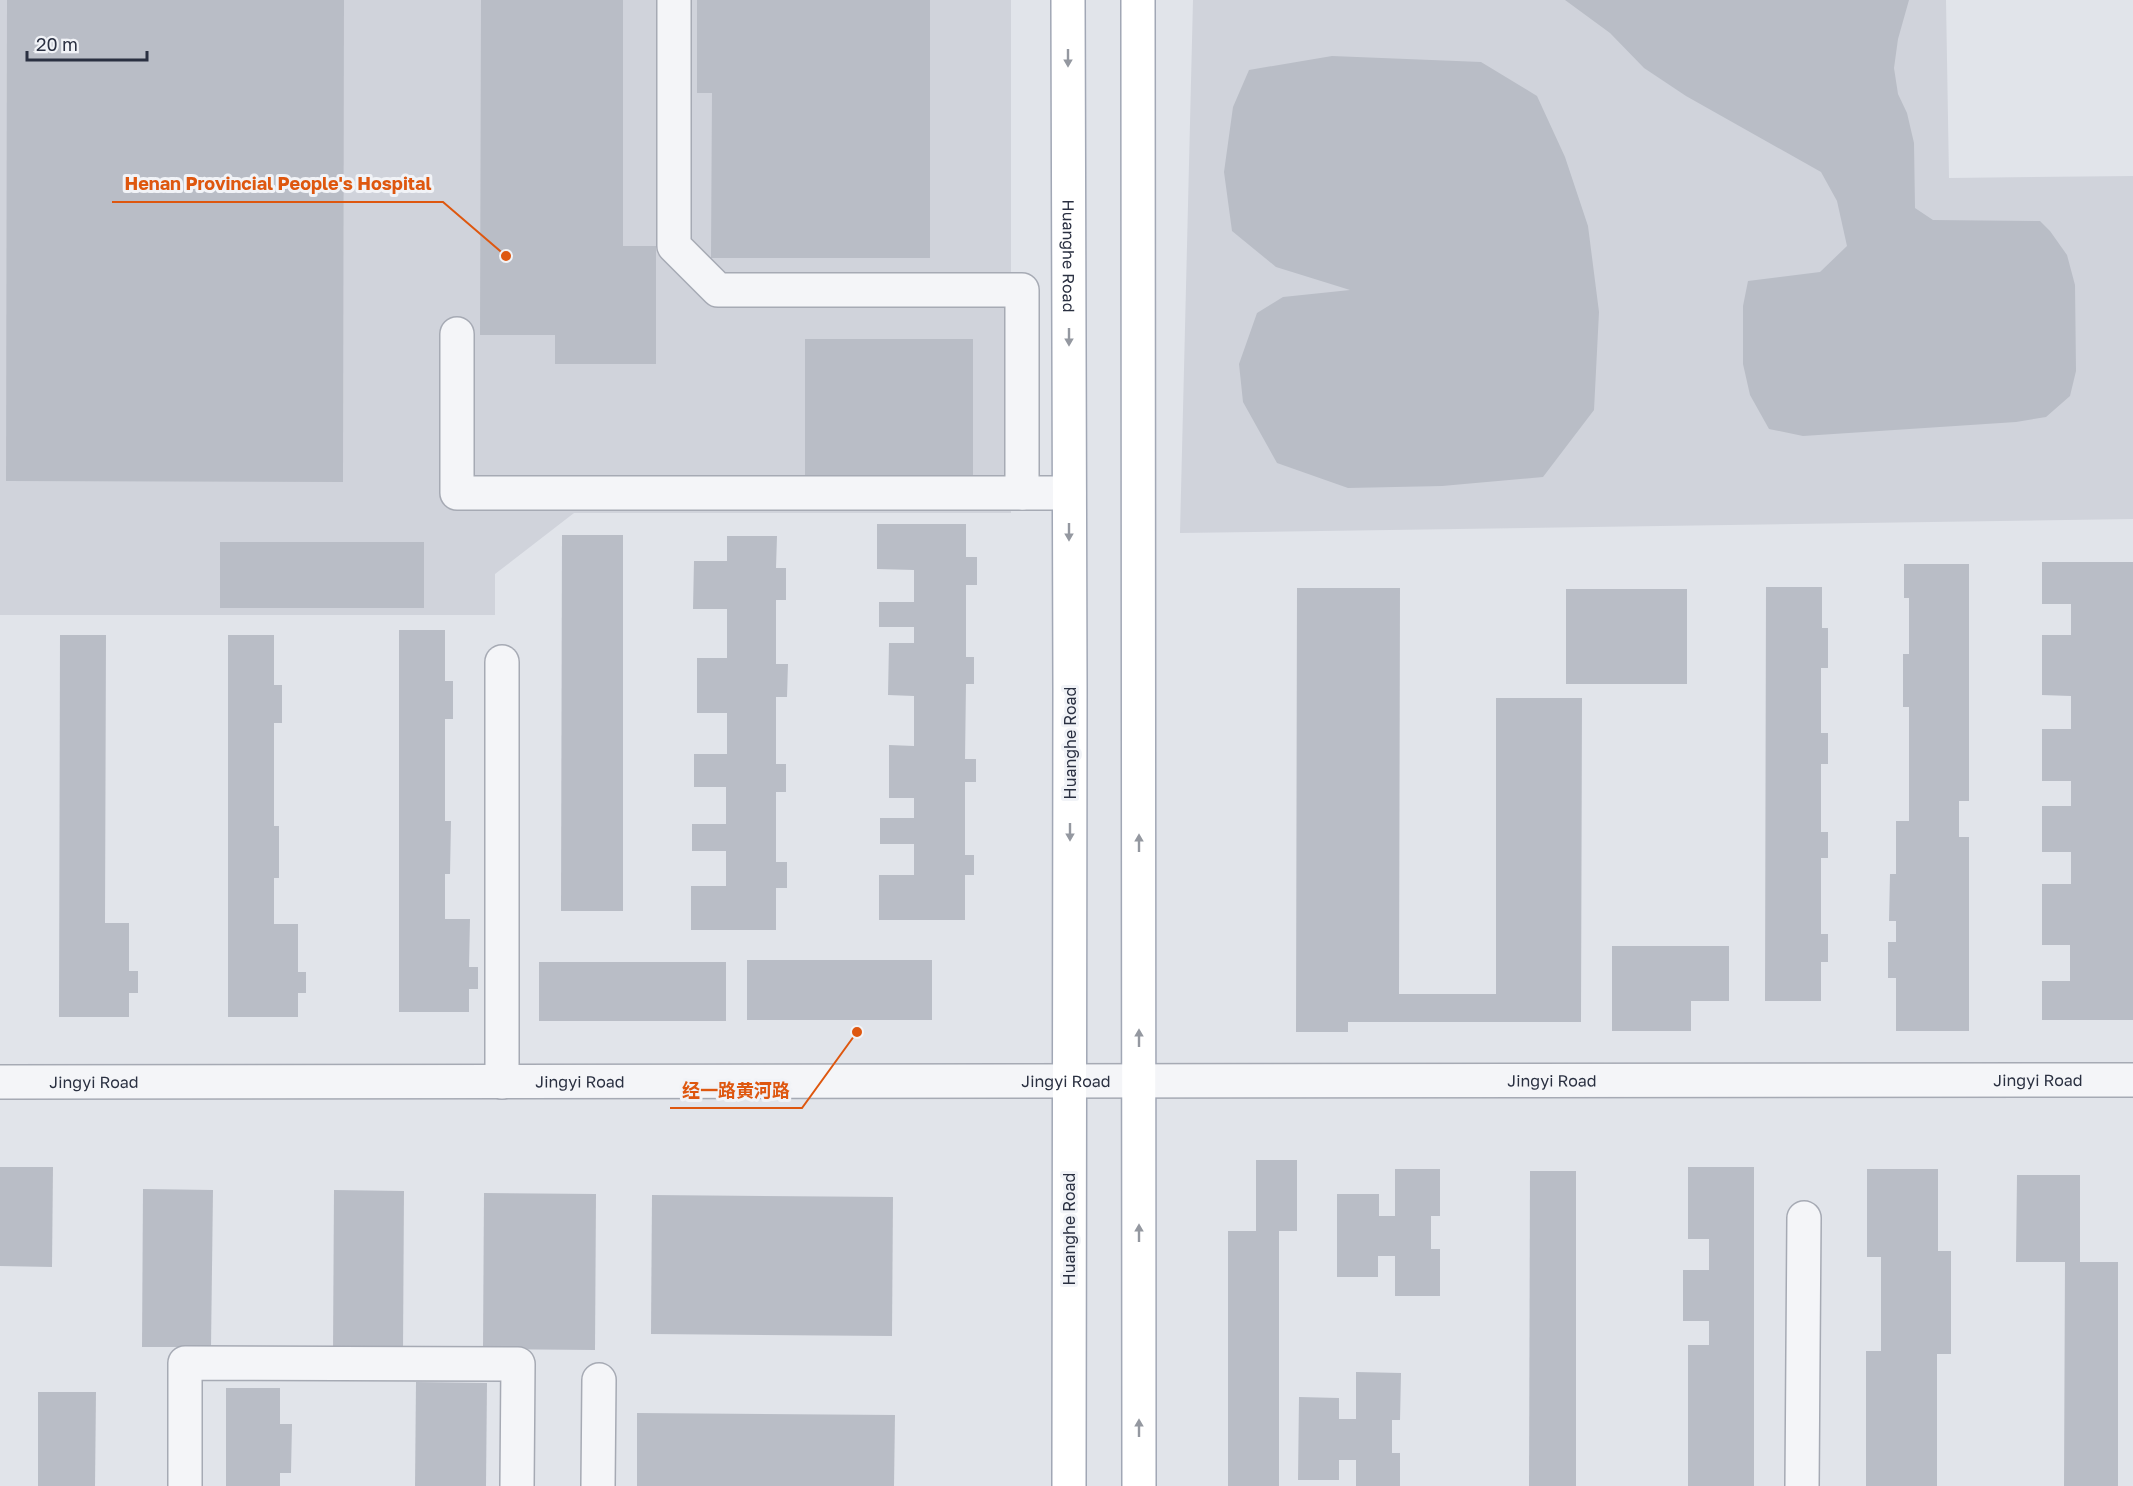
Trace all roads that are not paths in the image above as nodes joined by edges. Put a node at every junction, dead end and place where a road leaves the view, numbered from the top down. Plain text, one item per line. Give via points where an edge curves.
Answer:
1 (674, 0) edge
2 (1068, 0) edge
3 (1138, 0) edge
4 (457, 334) dead end
5 (1022, 493) junction
6 (1069, 493) junction
7 (502, 662) dead end
8 (2133, 1080) edge
9 (0, 1082) edge
10 (502, 1082) junction
11 (1069, 1082) junction
12 (1139, 1082) junction
13 (1804, 1218) dead end
14 (599, 1380) dead end
15 (185, 1486) edge
16 (517, 1486) edge
17 (598, 1486) edge
18 (1069, 1486) edge
19 (1138, 1486) edge
20 (1802, 1486) edge

1 - 5 street via 674,246 718,290 1022,290
2 -> 6 main road, Huanghe Road
12 -> 3 main road
4 - 5 street via 457,493
5 - 6 street
6 -> 11 main road, Huanghe Road
7 - 10 street
8 - 12 street, Jingyi Road
9 - 10 street, Jingyi Road
10 - 11 street, Jingyi Road
11 - 12 street, Jingyi Road
11 - 18 main road, Huanghe Road
19 -> 12 main road
13 - 20 street
14 - 17 street
15 - 16 street via 185,1363 518,1365

